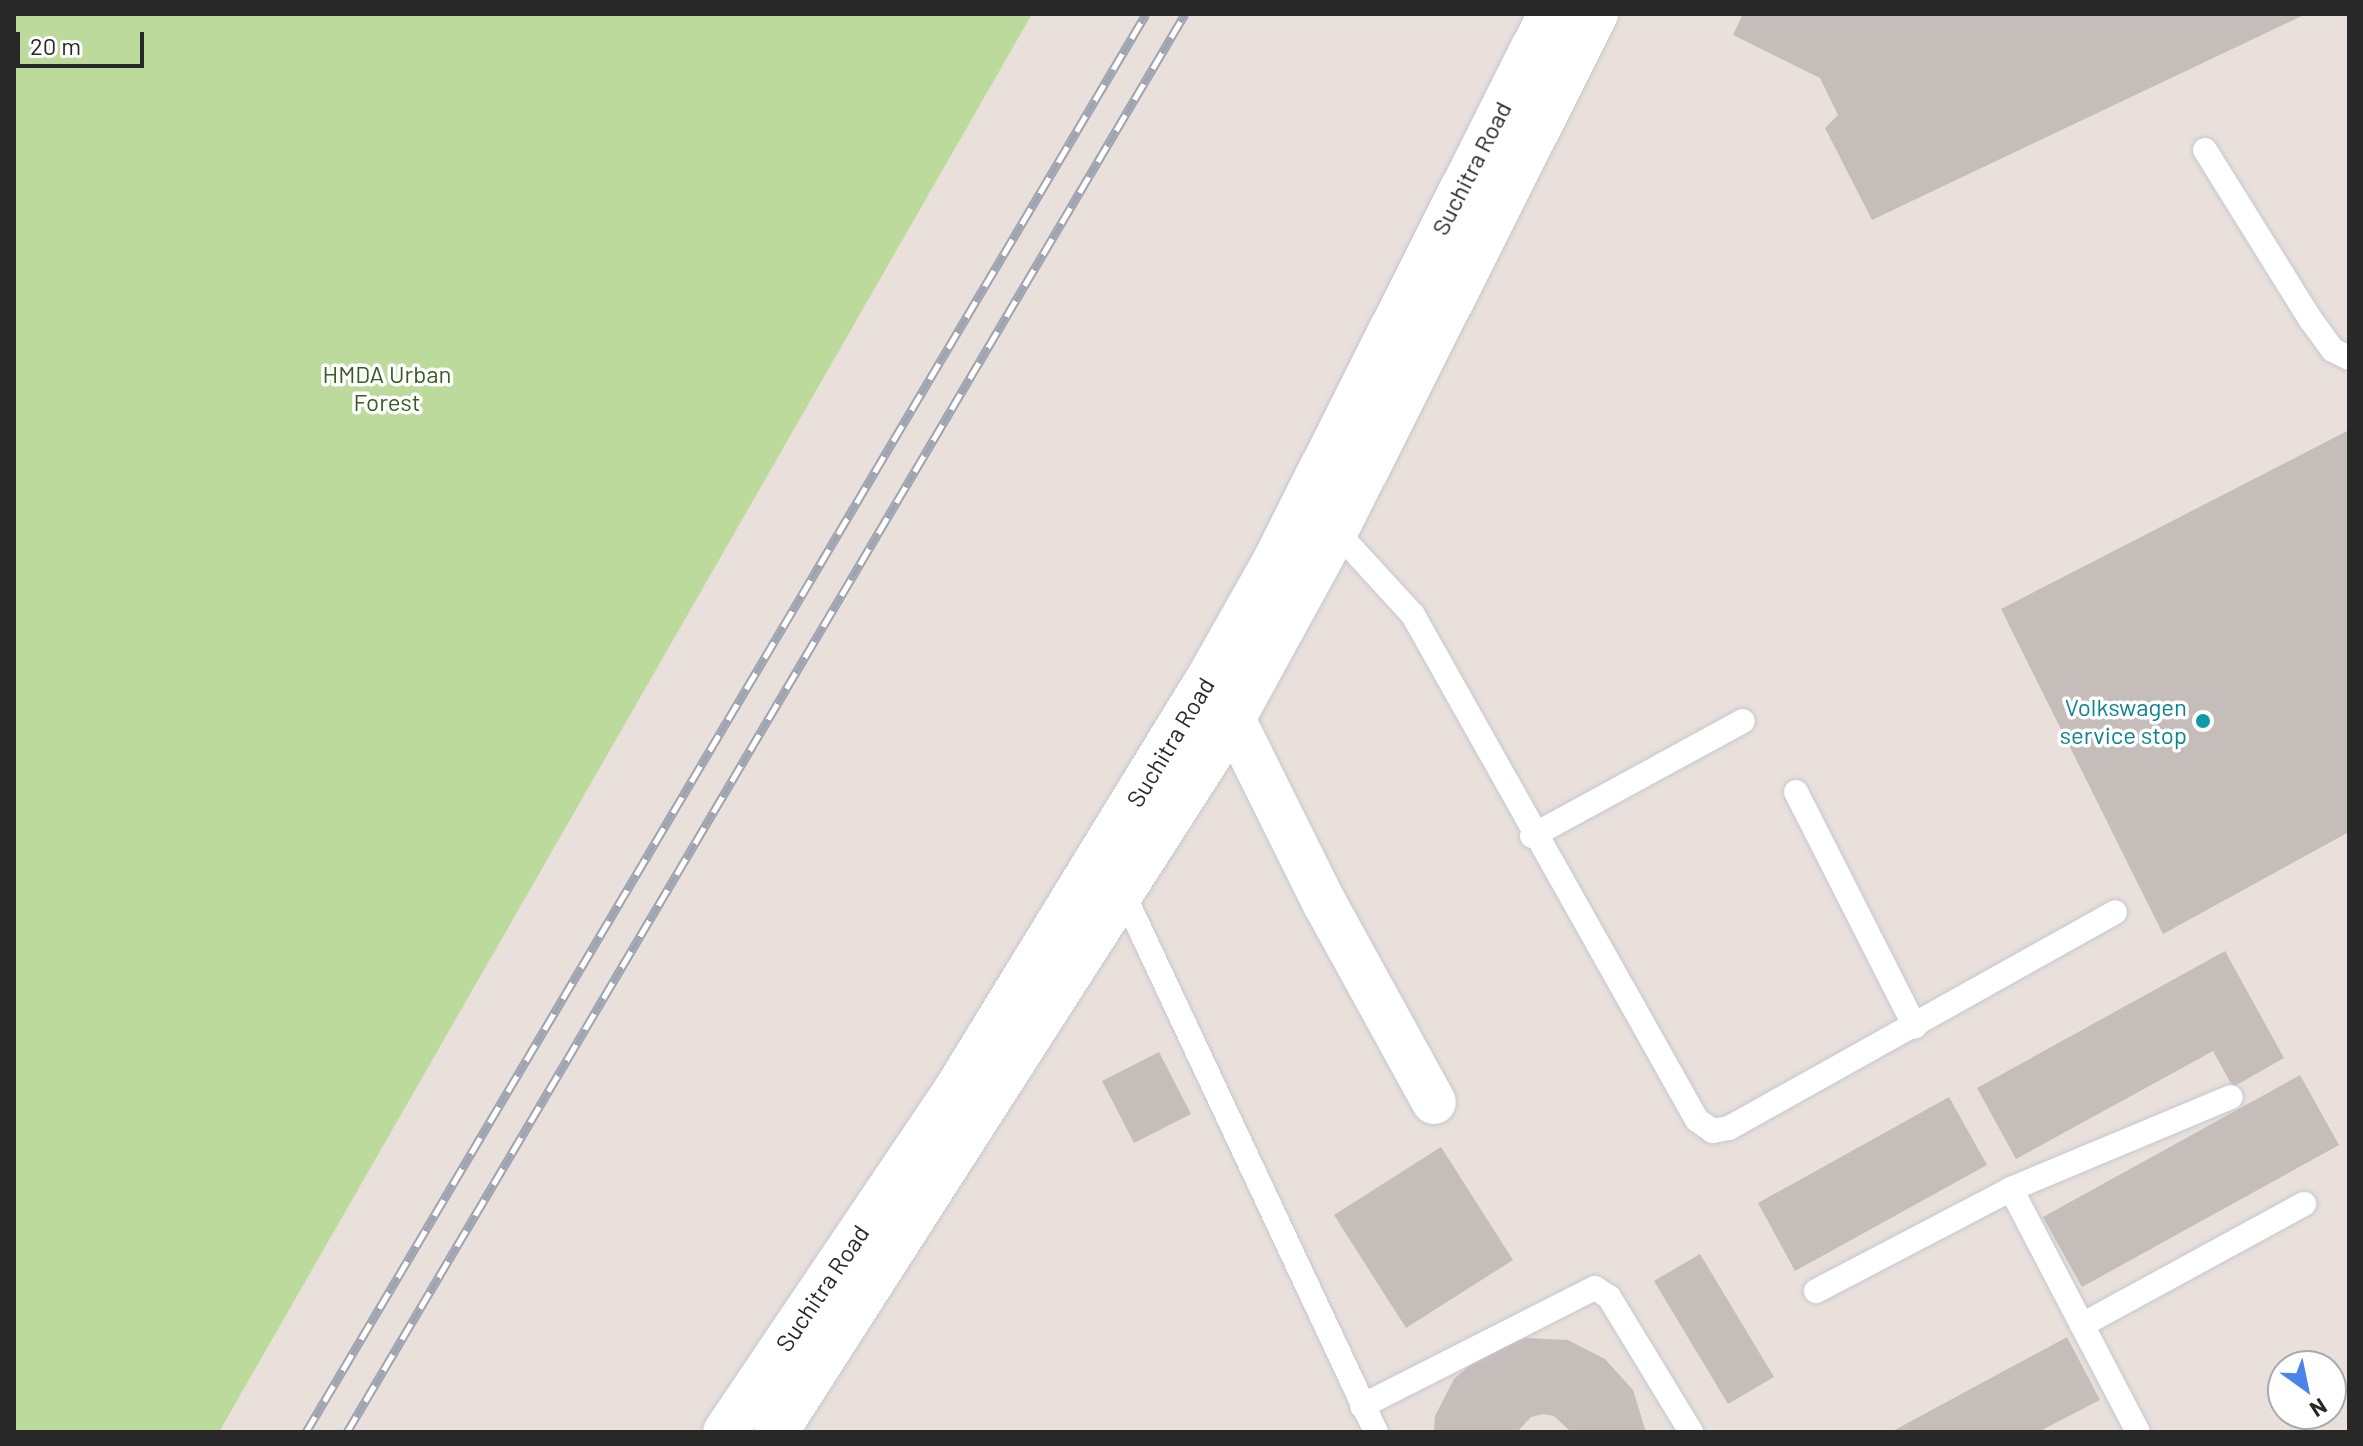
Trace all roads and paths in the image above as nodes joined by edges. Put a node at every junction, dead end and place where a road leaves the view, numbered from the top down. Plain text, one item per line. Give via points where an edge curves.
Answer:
1 (1550, 14) edge
2 (1596, 14) edge
3 (2205, 150) dead end
4 (2349, 358) edge
5 (1336, 531) junction
6 (1233, 719) junction
7 (1743, 721) dead end
8 (1796, 792) dead end
9 (1532, 836) junction
10 (1122, 891) junction
11 (2115, 912) dead end
12 (1915, 1027) junction
13 (2231, 1097) dead end
14 (1434, 1102) dead end
15 (2011, 1189) junction
16 (2304, 1204) dead end
17 (1816, 1291) dead end
18 (2082, 1325) junction
19 (1362, 1406) junction
20 (725, 1432) edge
21 (776, 1432) edge
22 (1376, 1432) edge
23 (1691, 1432) edge
24 (2138, 1432) edge

1 - 20 main road, Suchitra Road via 1273,564 1205,684 957,1088
2 - 5 main road, Suchitra Road
3 - 4 lane via 2311,320 2333,350
5 - 6 main road, Suchitra Road
5 - 9 lane via 1413,615
6 - 10 main road, Suchitra Road
6 - 14 main road via 1325,904
7 - 9 lane
8 - 12 lane
9 - 12 lane via 1697,1120 1713,1131 1729,1128
10 - 19 lane
10 - 21 main road, Suchitra Road
11 - 12 lane
13 - 15 lane
15 - 17 lane
15 - 18 lane
16 - 18 lane
18 - 24 lane
19 - 22 lane
19 - 23 lane via 1595,1288 1609,1297

